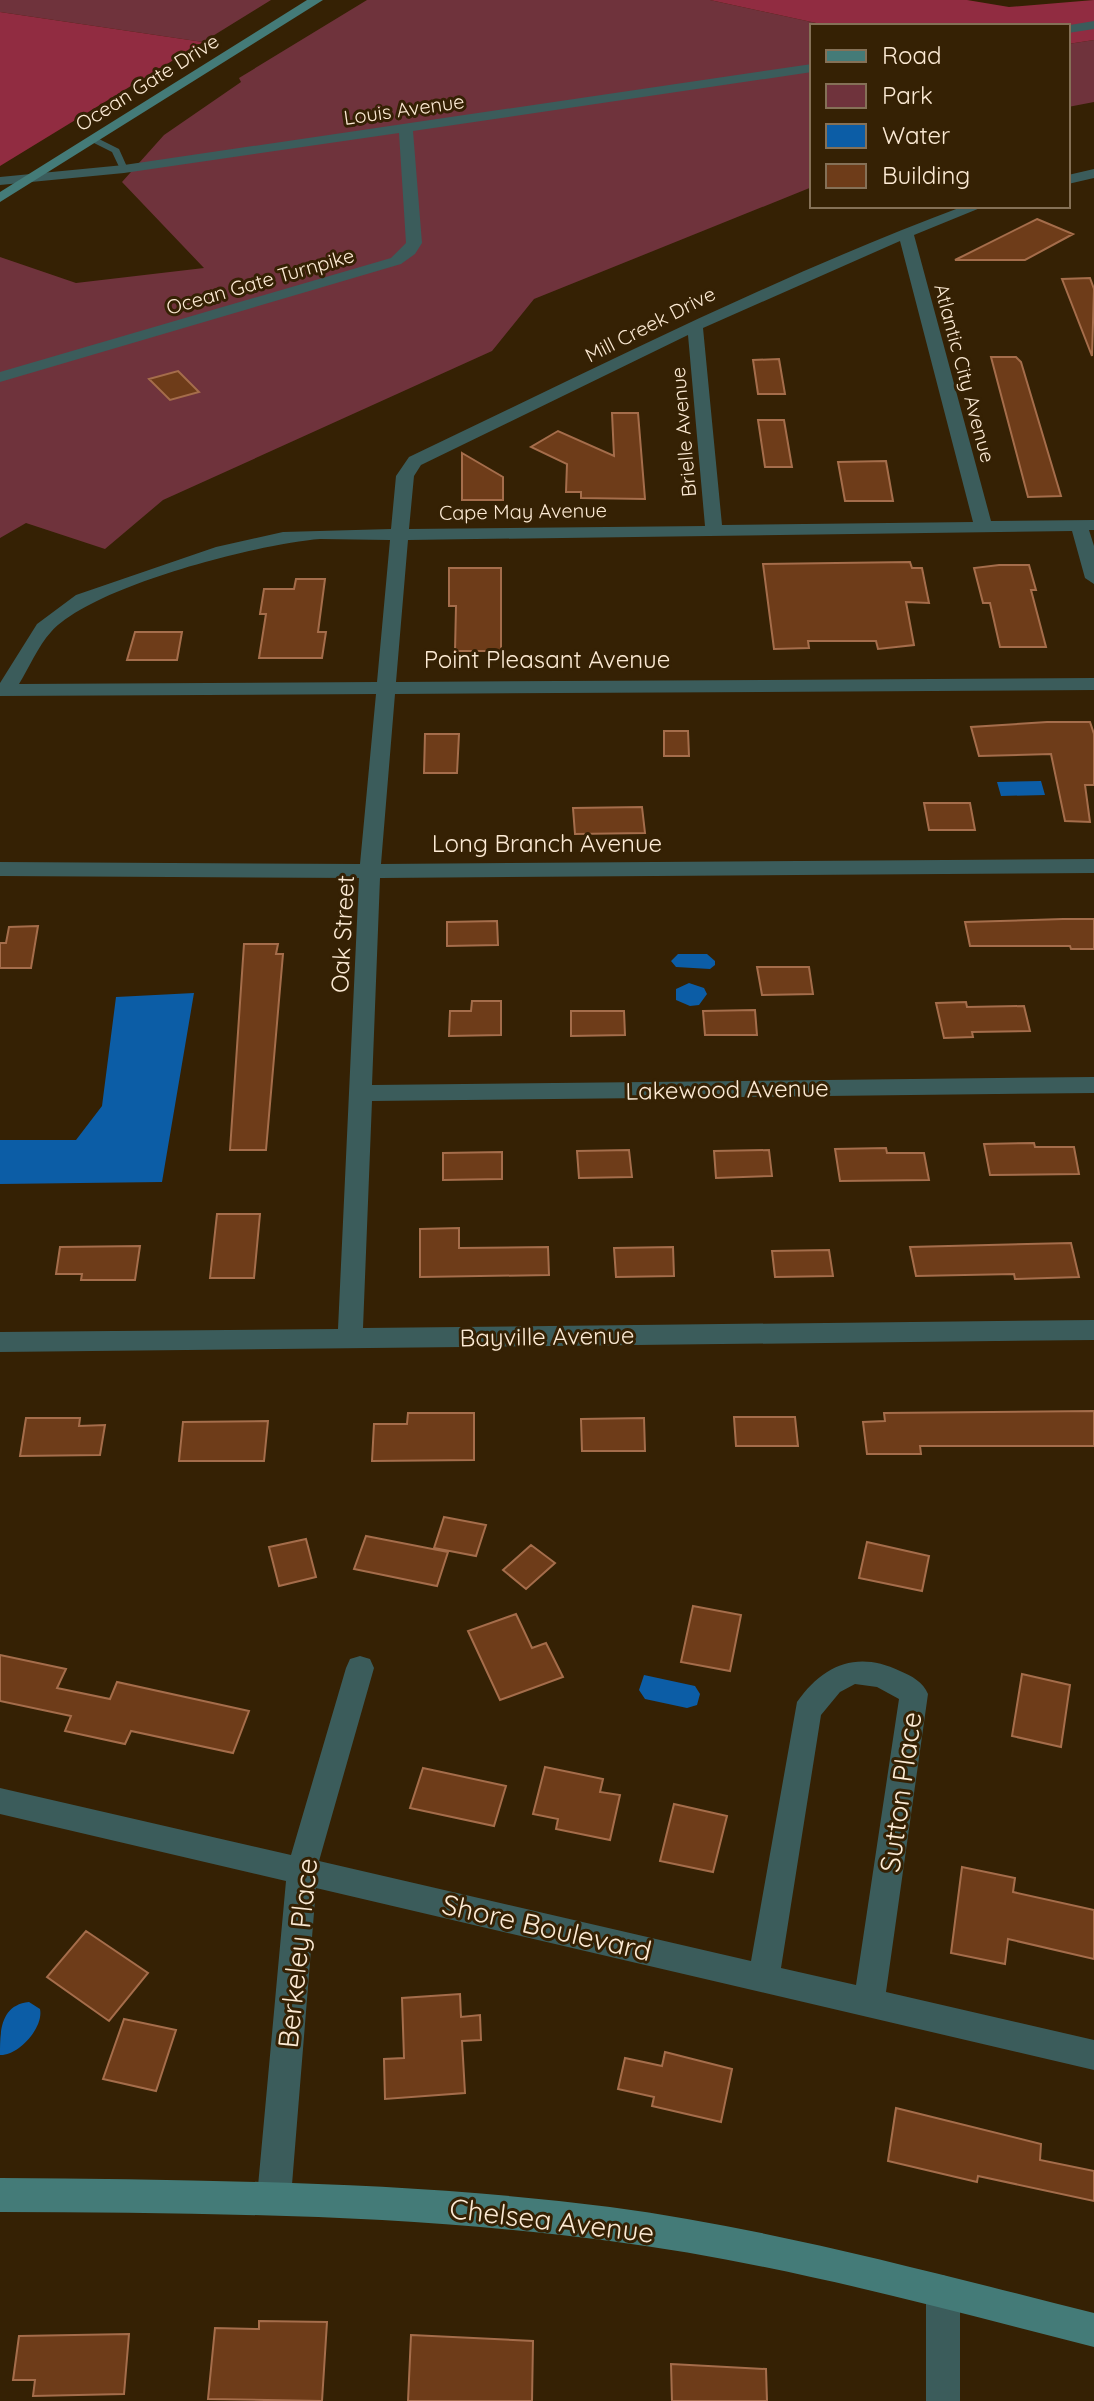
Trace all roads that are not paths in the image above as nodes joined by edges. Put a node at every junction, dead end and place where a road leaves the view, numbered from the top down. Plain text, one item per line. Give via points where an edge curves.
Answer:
1 (316, 0) edge
2 (1094, 25) edge
3 (1070, 29) edge
4 (810, 68) edge
5 (406, 130) junction
6 (93, 139) junction
7 (124, 169) junction
8 (1094, 173) edge
9 (1070, 179) edge
10 (27, 180) junction
11 (0, 181) edge
12 (0, 198) edge
13 (972, 208) edge
14 (905, 232) junction
15 (695, 328) junction
16 (0, 377) edge
17 (1086, 525) edge
18 (983, 526) junction
19 (714, 531) junction
20 (399, 534) junction
21 (1094, 578) edge
22 (1094, 684) edge
23 (389, 686) junction
24 (3, 690) edge
25 (1094, 866) edge
26 (0, 869) edge
27 (370, 871) junction
28 (1094, 1085) edge
29 (361, 1093) junction
30 (1094, 1330) edge
31 (350, 1338) junction
32 (0, 1342) edge
33 (360, 1668) dead end
34 (0, 1801) edge
35 (302, 1870) junction
36 (764, 1978) junction
37 (869, 2003) junction
38 (1094, 2055) edge
39 (0, 2195) edge
40 (274, 2197) junction
41 (943, 2292) junction
42 (1094, 2330) edge
43 (943, 2401) edge

1 - 6 main road, Ocean Gate Drive
2 - 3 street
4 - 5 street, Louis Avenue
5 - 7 street, Louis Avenue
5 - 16 street, Ocean Gate Turnpike via 414,243 396,261
6 - 7 lane via 116,151
6 - 10 main road, Ocean Gate Drive
7 - 10 street, Louis Avenue
8 - 9 street
10 - 11 street, Louis Avenue
10 - 12 main road, Ocean Gate Drive
13 - 14 street, Mill Creek Drive
14 - 15 street, Mill Creek Drive via 742,301
14 - 18 street, Atlantic City Avenue
15 - 19 street, Brielle Avenue
15 - 20 street, Mill Creek Drive via 415,461 405,476
17 - 18 street, Cape May Avenue
17 - 21 street
18 - 19 street, Cape May Avenue
19 - 20 street, Cape May Avenue
20 - 23 street, Oak Street
20 - 24 street, Cape May Avenue via 283,537 222,551 83,599 44,628
22 - 23 street, Point Pleasant Avenue
23 - 24 street, Point Pleasant Avenue
23 - 27 street, Oak Street
25 - 27 street, Long Branch Avenue
26 - 27 street, Long Branch Avenue
27 - 29 street, Oak Street
28 - 29 street, Lakewood Avenue
29 - 31 street, Oak Street
30 - 31 street, Bayville Avenue
31 - 32 street, Bayville Avenue
33 - 35 street, Berkeley Place
34 - 35 street, Shore Boulevard
35 - 36 street, Shore Boulevard
35 - 40 street, Berkeley Place
36 - 37 street, Shore Boulevard
36 - 37 street, Sutton Place via 807,1711 821,1687 847,1672 890,1676 914,1694
37 - 38 street, Shore Boulevard
39 - 40 main road, Chelsea Avenue
40 - 41 main road, Chelsea Avenue via 438,2206 698,2238
41 - 42 main road, Chelsea Avenue
41 - 43 street

